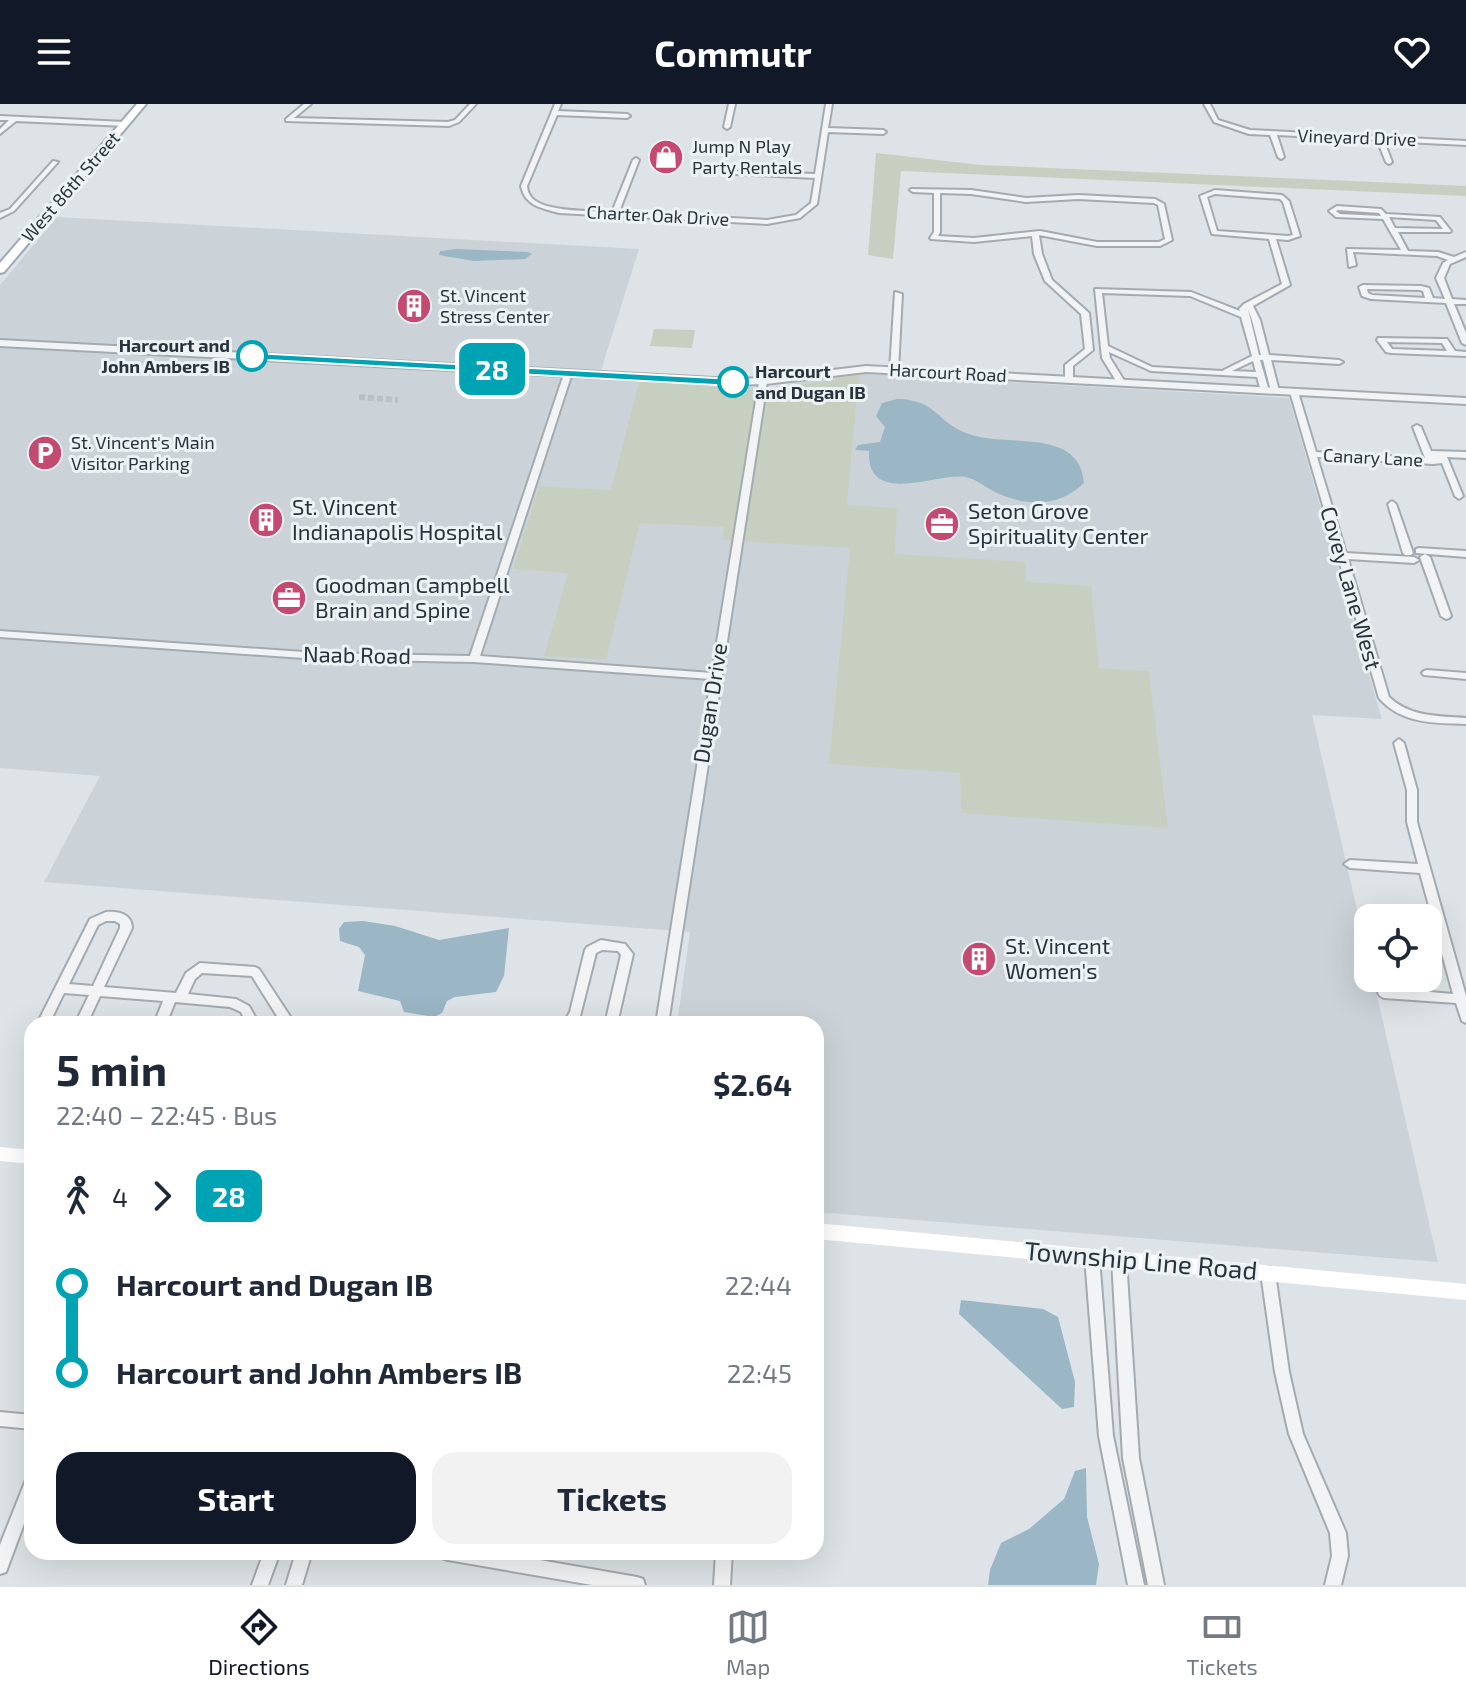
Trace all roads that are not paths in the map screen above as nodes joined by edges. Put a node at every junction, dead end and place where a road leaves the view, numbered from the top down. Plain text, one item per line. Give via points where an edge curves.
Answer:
1 (129, 104) edge
2 (142, 104) edge
3 (308, 104) edge
4 (473, 104) edge
5 (558, 104) edge
6 (732, 104) edge
7 (829, 104) edge
8 (1207, 104) edge
9 (554, 113) junction
10 (627, 116) dead end
11 (0, 118) edge
12 (14, 119) junction
13 (113, 123) junction
14 (125, 124) junction
15 (727, 127) dead end
16 (826, 130) junction
17 (0, 132) edge
18 (883, 132) dead end
19 (1273, 134) junction
20 (1380, 139) junction
21 (1466, 143) edge
22 (1281, 157) dead end
23 (636, 160) dead end
24 (55, 162) dead end
25 (1389, 162) dead end
26 (735, 172) dead end
27 (817, 176) junction
28 (913, 190) dead end
29 (937, 191) junction
30 (615, 214) junction
31 (0, 216) edge
32 (1383, 217) junction
33 (1392, 230) junction
34 (1035, 233) junction
35 (1272, 237) junction
36 (0, 253) edge
37 (1406, 253) junction
38 (1466, 254) edge
39 (1453, 259) junction
40 (1352, 265) dead end
41 (0, 270) edge
42 (898, 294) dead end
43 (1430, 300) junction
44 (1448, 301) junction
45 (1466, 302) edge
46 (1247, 306) junction
47 (1245, 316) junction
48 (0, 343) edge
49 (1466, 343) edge
50 (1104, 347) junction
51 (1453, 354) junction
52 (1466, 354) edge
53 (1256, 357) junction
54 (1266, 358) junction
55 (1339, 362) dead end
56 (894, 370) junction
57 (568, 373) junction
58 (1222, 373) junction
59 (1261, 375) junction
60 (1075, 380) junction
61 (763, 382) junction
62 (1121, 382) junction
63 (1270, 391) junction
64 (1294, 392) junction
65 (1466, 401) edge
66 (1417, 427) dead end
67 (1312, 454) junction
68 (1466, 455) edge
69 (1436, 457) junction
70 (1459, 496) dead end
71 (1392, 504) dead end
72 (1466, 554) edge
73 (1417, 555) junction
74 (1342, 556) junction
75 (1446, 616) dead end
76 (0, 634) edge
77 (474, 659) junction
78 (1427, 673) dead end
79 (714, 676) junction
80 (1466, 676) edge
81 (1466, 721) edge
82 (1399, 743) dead end
83 (1350, 864) dead end
84 (1426, 869) junction
85 (61, 988) junction
86 (96, 991) junction
87 (1384, 993) dead end
88 (176, 998) junction
89 (1461, 999) junction
90 (47, 1016) edge
91 (85, 1016) edge
92 (165, 1016) edge
93 (249, 1016) edge
94 (284, 1016) edge
95 (574, 1016) edge
96 (613, 1016) edge
97 (663, 1016) edge
98 (1466, 1018) edge
99 (24, 1158) edge
100 (2, 1159) edge
101 (824, 1232) edge
102 (1092, 1257) junction
103 (1119, 1259) junction
104 (1268, 1273) junction
105 (1466, 1292) edge
106 (0, 1419) edge
107 (24, 1421) edge
108 (24, 1503) edge
109 (269, 1560) edge
110 (302, 1560) edge
111 (494, 1560) edge
112 (724, 1560) edge
113 (0, 1566) edge
114 (260, 1585) edge
115 (294, 1585) edge
116 (637, 1585) edge
117 (722, 1585) edge
118 (1136, 1585) edge
119 (1156, 1585) edge
120 (1333, 1585) edge

1 - 13 main road, West 86th Street
2 - 14 main road, West 86th Street
3 - 4 street via 288,120 452,124
5 - 9 street
6 - 15 street
7 - 16 street
8 - 19 street, Vineyard Drive via 1216,121
9 - 10 street
9 - 30 street, Charter Oak Drive via 524,193 550,209
11 - 12 street
12 - 13 street
12 - 17 street
13 - 14 street
13 - 36 main road, West 86th Street
14 - 41 main road, West 86th Street
16 - 18 street
16 - 27 street
19 - 20 street, Vineyard Drive
19 - 22 street
20 - 21 street, Vineyard Drive
20 - 25 street
23 - 30 street
24 - 31 street via 12,210
26 - 27 street
27 - 30 street, Charter Oak Drive via 814,204 798,217 767,222
28 - 29 street
29 - 34 street via 933,238 974,240
29 - 34 street via 1028,200 1158,202 1169,240 1097,244
32 - 32 street via 1340,216 1332,211 1379,210
32 - 33 street
32 - 33 street via 1438,218 1448,231
33 - 37 street
34 - 60 street via 1049,281 1085,313 1089,350 1074,362 1080,366
35 - 35 street via 1214,233 1204,195 1282,197 1297,235
35 - 46 street via 1286,285
37 - 39 street
37 - 40 street via 1349,250
38 - 39 street
39 - 44 street via 1440,278
42 - 56 street
43 - 43 street via 1371,297 1363,287 1422,288
43 - 44 street
44 - 45 street
44 - 49 street
46 - 47 street
46 - 54 street
47 - 50 street via 1190,294 1099,291
47 - 53 street
48 - 57 street, Harcourt Road
50 - 58 street via 1149,369
50 - 62 street via 1106,361
51 - 51 street via 1389,350 1381,340 1444,341
51 - 52 street
53 - 54 street
53 - 58 street
53 - 59 street
54 - 55 street
54 - 63 street
56 - 60 street, Harcourt Road
56 - 61 street, Harcourt Road via 830,371
57 - 61 street, Harcourt Road
57 - 77 street
58 - 59 street
59 - 63 street
60 - 62 street, Harcourt Road
61 - 79 street, Dugan Drive
62 - 63 street, Harcourt Road
63 - 64 street, Harcourt Road
64 - 65 street, Harcourt Road
64 - 67 street, Covey Lane West
66 - 69 street
67 - 69 street, Canary Lane
67 - 74 street, Covey Lane West
68 - 69 street, Canary Lane
69 - 70 street
71 - 73 street
72 - 73 street
73 - 74 street
73 - 75 street
74 - 81 street, Covey Lane West via 1386,700 1411,716
76 - 77 street, Naab Road via 318,656
77 - 79 street, Naab Road
78 - 80 street
79 - 97 street, Dugan Drive
82 - 84 street
83 - 84 street
84 - 89 street
85 - 86 street
85 - 86 street via 94,922 121,917 126,928
85 - 90 street
86 - 88 street
86 - 91 street
87 - 89 street
88 - 92 street
88 - 93 street via 234,1003
88 - 94 street via 200,968 247,969 259,977
89 - 98 street
95 - 96 street via 589,954 601,945 621,947 627,954
99 - 100 main road
101 - 102 main road, Township Line Road
102 - 103 main road, Township Line Road
102 - 118 street via 1106,1436
103 - 104 main road, Township Line Road
103 - 119 street via 1131,1458
104 - 105 main road, Township Line Road
104 - 120 street via 1296,1434 1338,1533 1340,1556
106 - 107 street
108 - 113 street
109 - 114 street
110 - 115 street
111 - 116 street
112 - 117 street

